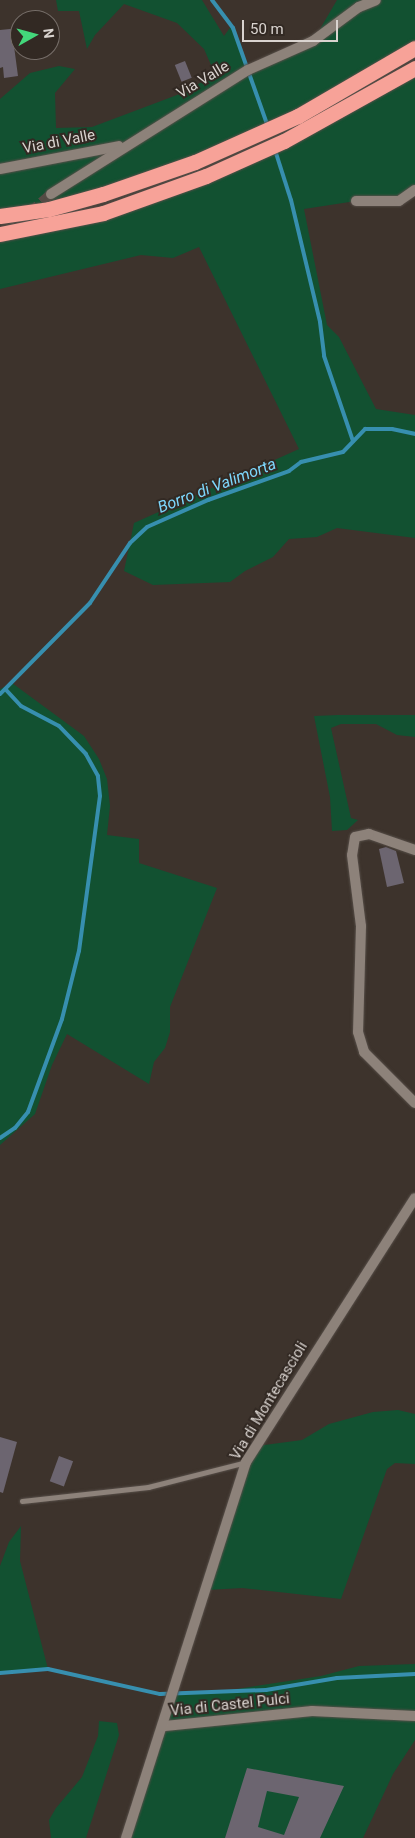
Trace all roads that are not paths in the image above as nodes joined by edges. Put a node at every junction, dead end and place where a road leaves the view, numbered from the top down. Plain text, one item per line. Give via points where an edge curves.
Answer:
1 (376, 0) edge
2 (415, 48) edge
3 (415, 68) edge
4 (124, 146) junction
5 (0, 170) edge
6 (415, 190) edge
7 (50, 194) tunnel mouth
8 (356, 201) dead end
9 (0, 216) edge
10 (0, 234) edge
11 (415, 850) edge
12 (415, 1103) edge
13 (415, 1198) edge
14 (246, 1462) junction
15 (22, 1501) dead end
16 (415, 1716) edge
17 (165, 1726) junction
18 (126, 1838) edge

1 - 4 street, Via Valle via 359,7 313,40 252,69
2 - 9 highway via 298,116 195,162 49,209
3 - 10 highway via 284,141 198,180 103,213
4 - 5 street, Via di Valle
4 - 7 street, Via Valle
6 - 8 street via 399,201
11 - 12 street via 370,834 355,837 352,855 361,926 358,1032 364,1052
13 - 14 street, Via di Montecascioli
14 - 15 lane via 148,1487
14 - 17 street, Via di Montecascioli
16 - 17 street, Via di Castel Pulci via 312,1711
17 - 18 street, Via di Castel Pulci

